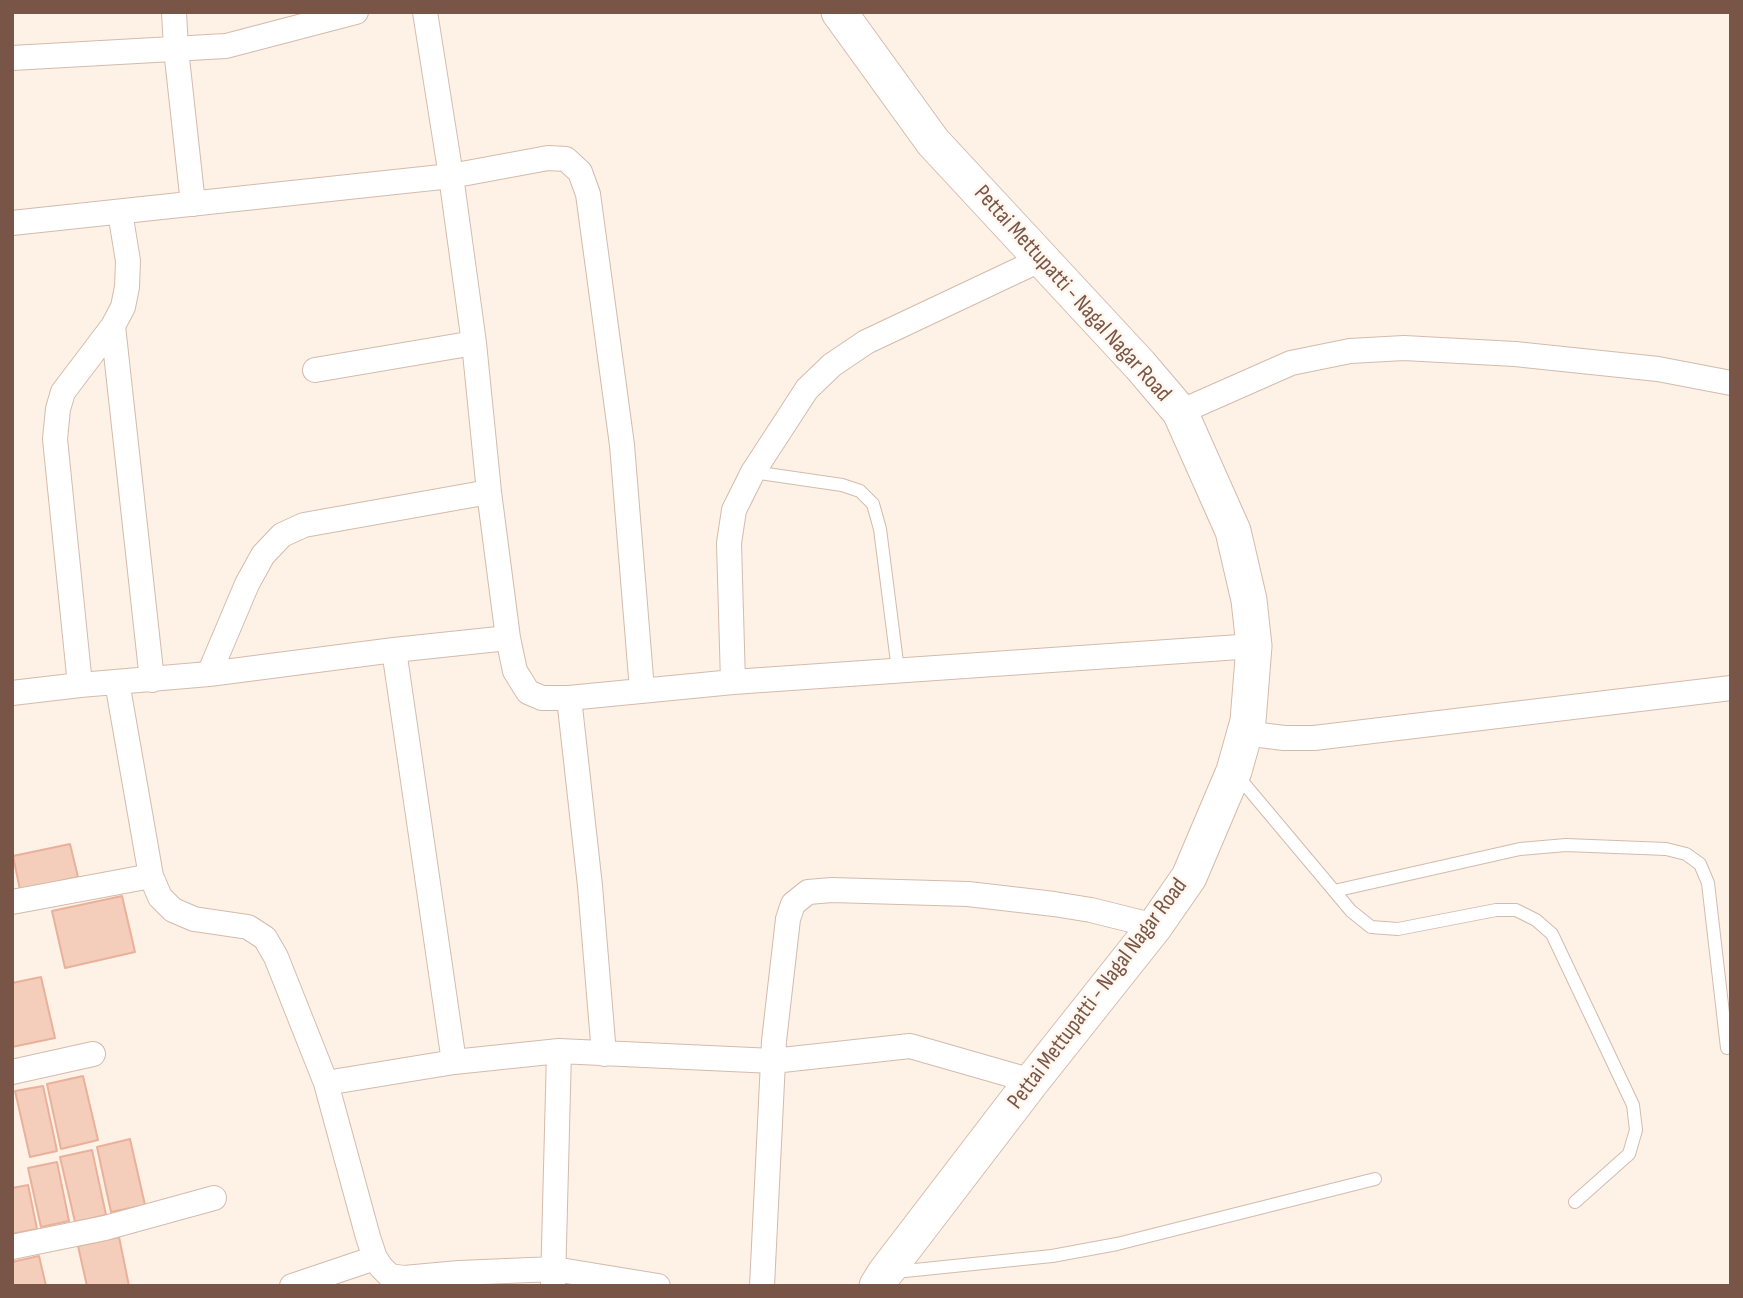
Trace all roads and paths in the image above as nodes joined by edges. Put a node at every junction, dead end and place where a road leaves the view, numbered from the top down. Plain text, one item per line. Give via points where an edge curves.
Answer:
1 (174, 12) edge
2 (356, 12) edge
3 (425, 12) edge
4 (839, 12) edge
5 (176, 48) junction
6 (12, 58) edge
7 (451, 176) junction
8 (193, 204) junction
9 (120, 212) junction
10 (12, 223) edge
11 (1042, 259) junction
12 (113, 326) junction
13 (474, 343) junction
14 (315, 370) dead end
15 (1731, 383) edge
16 (1180, 412) junction
17 (753, 472) junction
18 (489, 492) junction
19 (508, 638) junction
20 (1254, 646) junction
21 (394, 650) junction
22 (898, 670) junction
23 (209, 674) junction
24 (152, 680) junction
25 (733, 681) junction
26 (117, 682) junction
27 (80, 685) junction
28 (1731, 688) edge
29 (642, 690) junction
30 (12, 693) edge
31 (569, 698) junction
32 (1244, 733) junction
33 (1234, 771) junction
34 (152, 876) junction
35 (1334, 891) junction
36 (12, 902) edge
37 (1154, 926) junction
38 (1727, 1048) dead end
39 (559, 1051) junction
40 (93, 1054) dead end
41 (604, 1054) junction
42 (773, 1060) junction
43 (454, 1062) junction
44 (12, 1072) edge
45 (1032, 1081) junction
46 (326, 1083) junction
47 (1375, 1179) dead end
48 (214, 1198) dead end
49 (1575, 1202) dead end
50 (12, 1247) edge
51 (375, 1258) junction
52 (554, 1278) edge
53 (881, 1279) edge
54 (292, 1286) edge
55 (658, 1286) edge
56 (762, 1286) edge

1 - 5 street
2 - 5 street via 226,46
3 - 7 street
4 - 11 main road, Pettai Mettupatti - Nagal Nagar Road via 933,142
5 - 6 street
5 - 8 street
7 - 8 street
7 - 13 street
7 - 29 street via 548,158 566,159 580,172 588,194 622,445
8 - 9 street
9 - 10 street
9 - 12 street via 127,288
11 - 16 main road, Pettai Mettupatti - Nagal Nagar Road
11 - 17 street via 866,342 832,365 807,389
12 - 24 street
12 - 27 street via 63,392 55,439
13 - 14 street
13 - 18 street
15 - 16 street via 1658,369 1404,348 1350,351 1291,363
16 - 20 main road, Pettai Mettupatti - Nagal Nagar Road via 1233,531
17 - 22 lane via 842,485 860,491 873,504
17 - 25 street via 734,510 729,542
18 - 19 street
18 - 23 street via 304,526 282,535 263,555 247,584
19 - 21 street
19 - 31 street via 514,671 528,692 542,698
20 - 22 street
20 - 32 main road, Pettai Mettupatti - Nagal Nagar Road
21 - 23 street
21 - 43 street
22 - 25 street
23 - 24 street
24 - 26 street
25 - 29 street
26 - 27 street
26 - 34 street
27 - 30 street
28 - 32 street via 1314,737
29 - 31 street
31 - 41 street
32 - 33 main road, Pettai Mettupatti - Nagal Nagar Road
33 - 35 lane
33 - 37 main road, Pettai Mettupatti - Nagal Nagar Road via 1189,877
34 - 36 street
34 - 46 street via 160,897 173,911 248,927 265,937
35 - 38 lane via 1520,849 1604,846 1686,854 1700,864 1708,883
35 - 49 lane via 1371,928 1398,929 1516,910 1552,934 1633,1105 1636,1130 1629,1154
37 - 42 street via 1054,904 968,894 808,892 793,904 788,919
37 - 45 main road, Pettai Mettupatti - Nagal Nagar Road
39 - 41 street
39 - 43 street
39 - 52 street
40 - 44 street
41 - 42 street
42 - 45 street via 910,1046
42 - 56 street
43 - 46 street
45 - 53 main road, Pettai Mettupatti - Nagal Nagar Road
46 - 51 street
47 - 53 lane via 1117,1244
48 - 50 street
51 - 52 street via 390,1276 404,1278 458,1273
51 - 54 street
52 - 55 street

